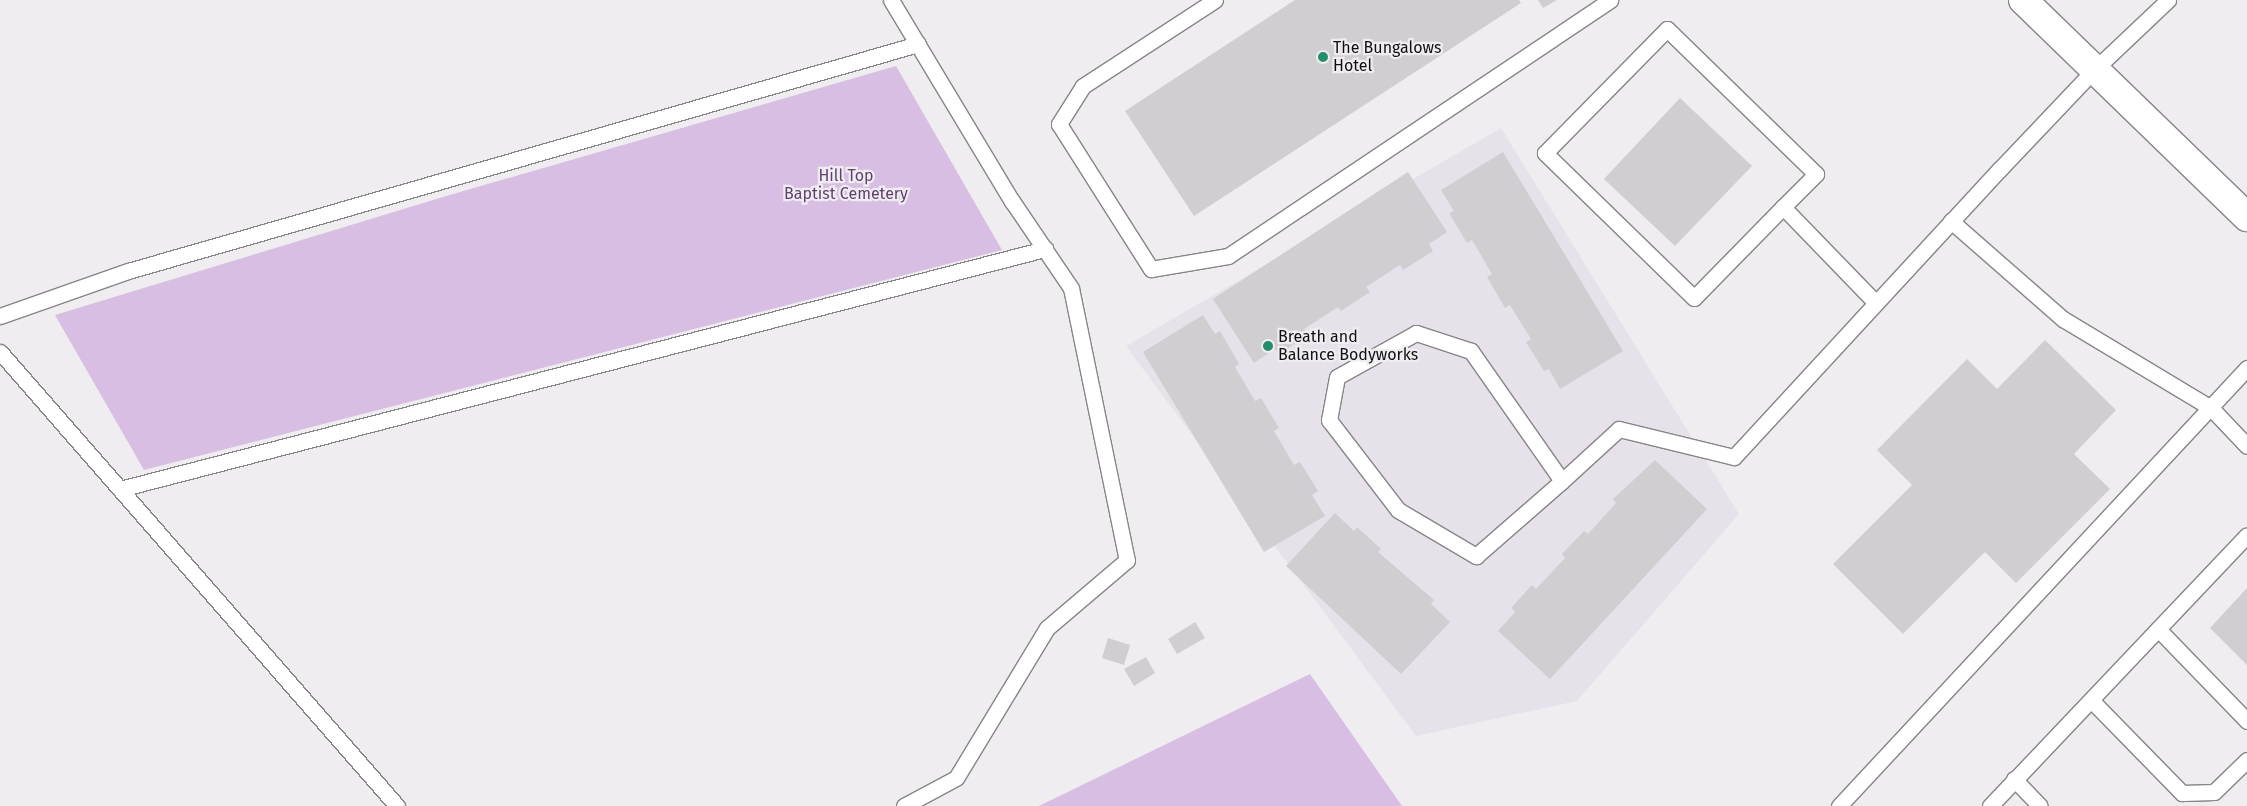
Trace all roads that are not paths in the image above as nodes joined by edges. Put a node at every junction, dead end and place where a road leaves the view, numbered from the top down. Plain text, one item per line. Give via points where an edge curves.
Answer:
1 (891, 0) edge
2 (1216, 0) edge
3 (1610, 0) edge
4 (2023, 0) edge
5 (2168, 0) edge
6 (918, 44) junction
7 (2094, 70) junction
8 (1783, 207) junction
9 (2247, 217) edge
10 (1951, 221) junction
11 (1045, 249) junction
12 (1875, 302) junction
13 (0, 316) edge
14 (0, 352) edge
15 (2247, 368) edge
16 (2211, 408) junction
17 (2247, 446) edge
18 (1562, 481) junction
19 (120, 489) junction
20 (2247, 535) edge
21 (2158, 629) junction
22 (2092, 701) junction
23 (2247, 722) edge
24 (2247, 760) edge
25 (2014, 779) junction
26 (397, 806) edge
27 (904, 806) edge
28 (1839, 806) edge
29 (1990, 806) edge
30 (2040, 806) edge

1 - 6 lane
2 - 3 lane via 1083,86 1059,124 1151,269 1228,256
4 - 7 main road
5 - 7 lane
6 - 11 lane
6 - 13 lane via 128,271
7 - 9 main road
7 - 10 lane
8 - 8 lane via 1816,174 1667,28 1545,153 1694,298
8 - 12 lane
10 - 12 lane
10 - 16 lane via 2063,319
11 - 19 lane
11 - 27 lane via 1072,288 1127,560 1046,628 956,778
12 - 18 lane via 1734,457 1619,429
14 - 19 lane
15 - 16 lane
16 - 17 lane
16 - 28 lane
18 - 18 lane via 1476,556 1398,510 1330,420 1337,377 1416,333 1471,351
19 - 26 lane
20 - 21 lane
21 - 22 lane
21 - 23 lane
22 - 24 lane via 2182,793 2214,792
22 - 25 lane
25 - 29 lane
25 - 30 lane

